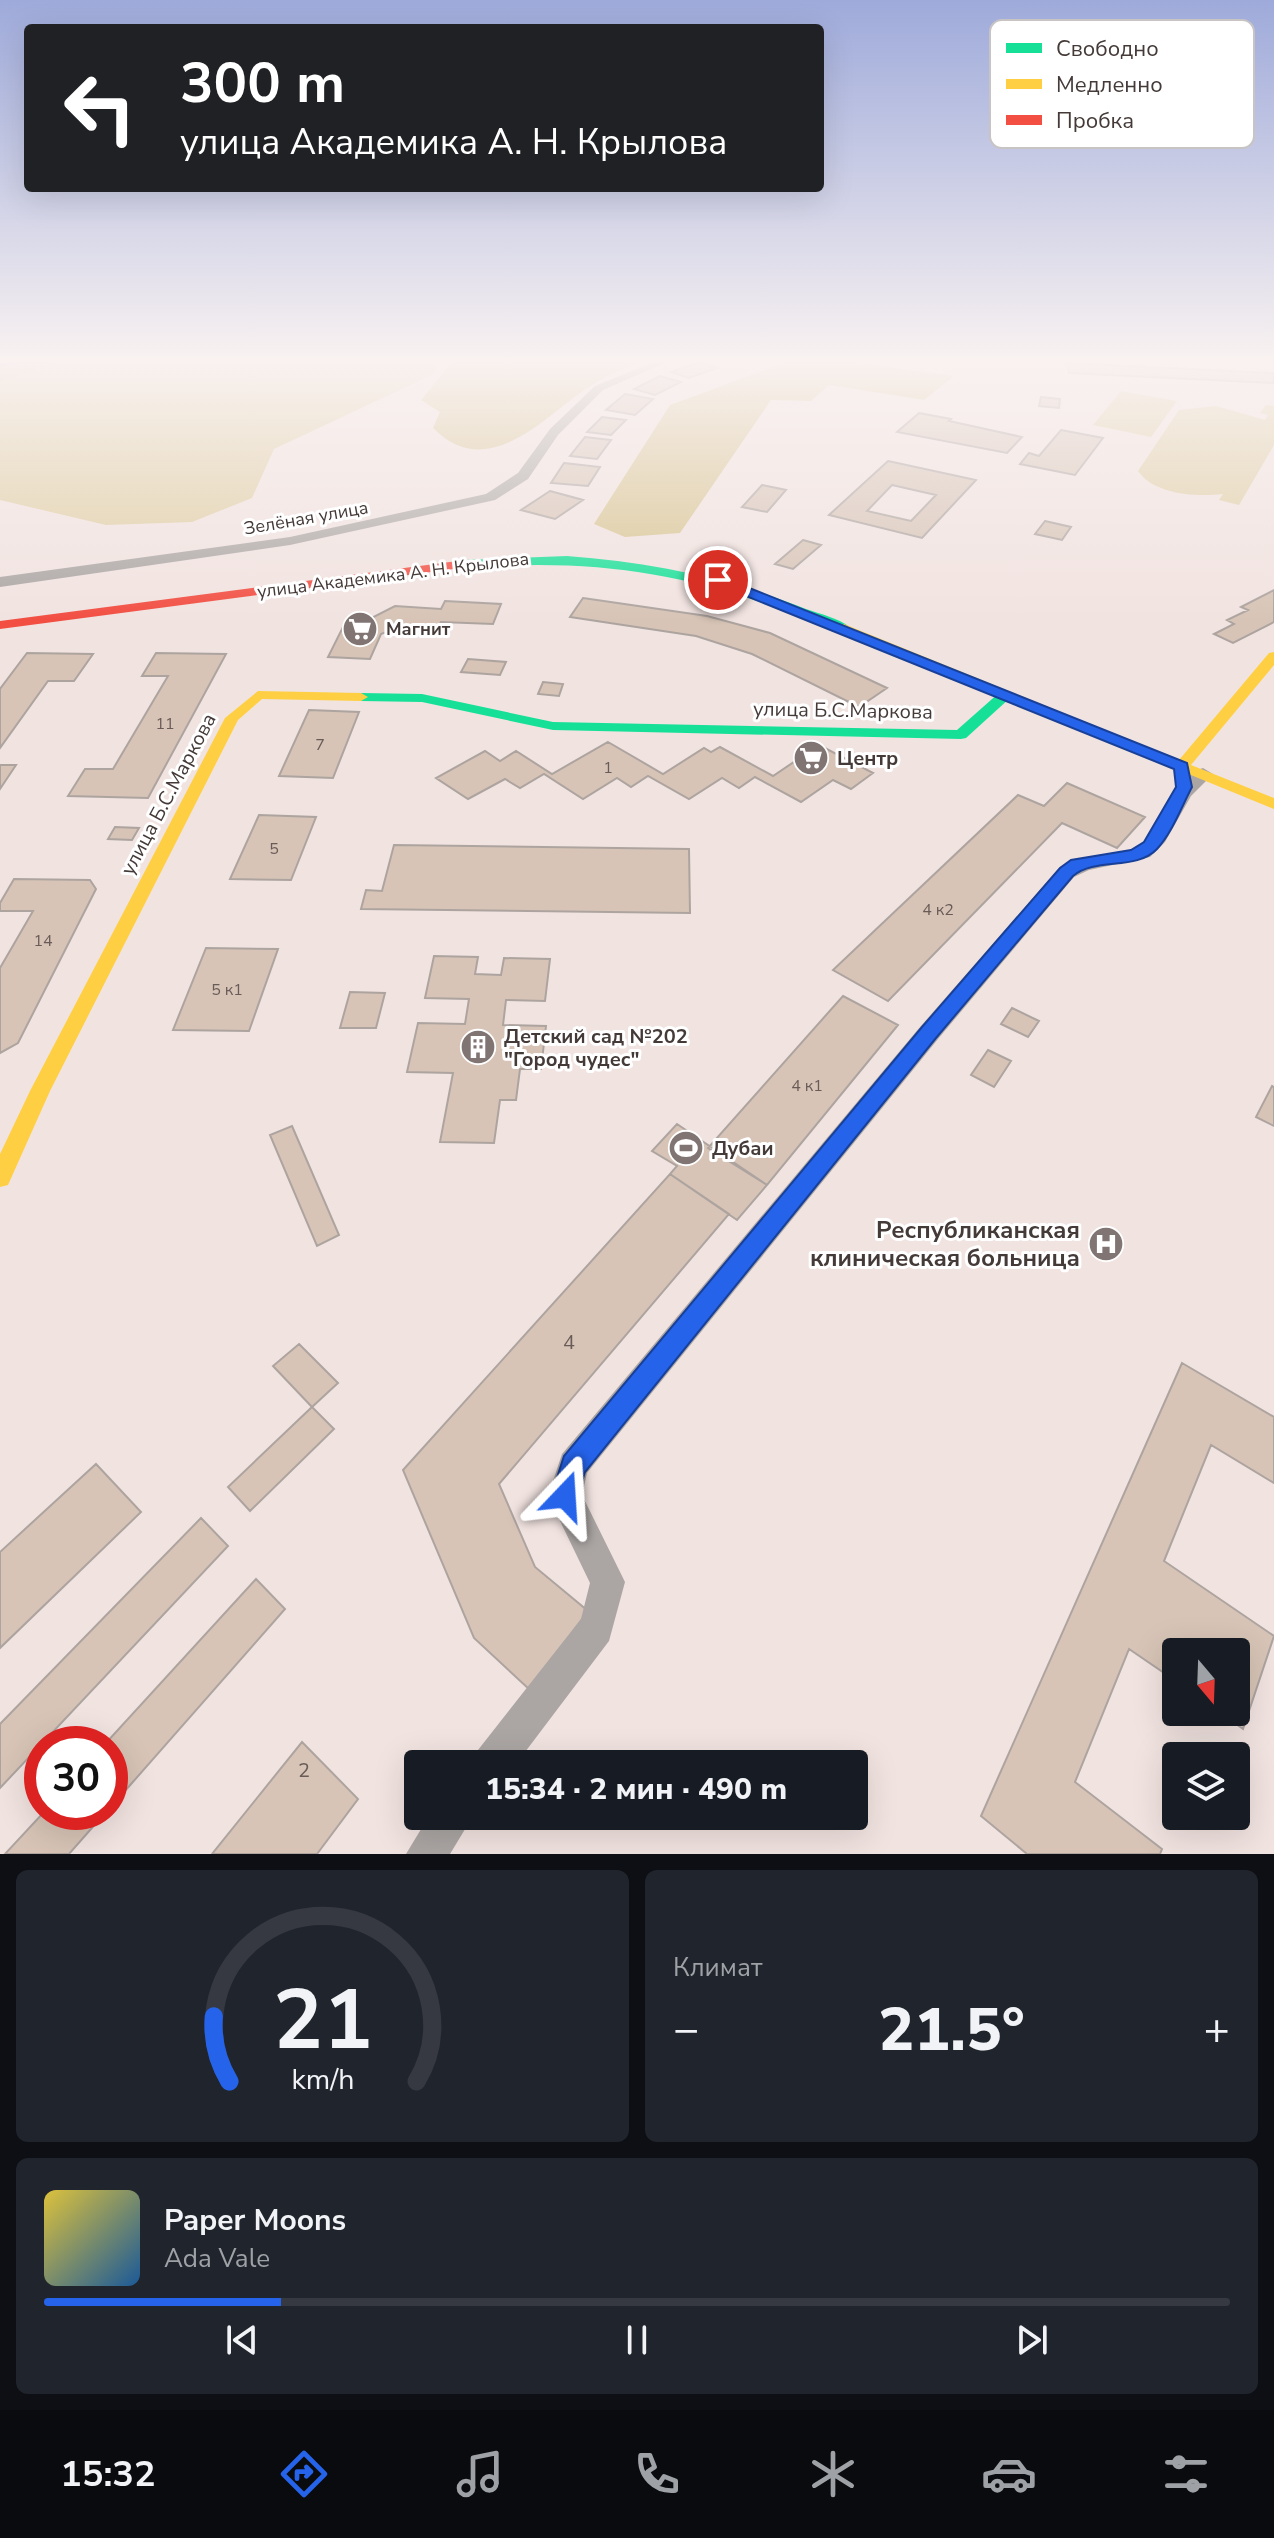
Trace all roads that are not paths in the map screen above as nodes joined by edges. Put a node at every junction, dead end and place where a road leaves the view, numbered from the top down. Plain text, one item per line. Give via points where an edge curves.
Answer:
1 (542, 449) edge
2 (0, 582) edge
3 (0, 625) edge
4 (1274, 656) edge
5 (1274, 684) edge
6 (1005, 695) junction
7 (1227, 742) dead end
8 (1195, 773) junction
9 (1274, 804) edge
10 (0, 1178) edge
11 (503, 1750) edge
12 (443, 1830) edge
13 (426, 1854) edge

1 - 2 street, Зелёная улица via 523,476 490,497 290,541
3 - 6 main road, улица Академика А. Н. Крылова via 477,562 527,557 614,560 736,586
4 - 8 main road
5 - 7 main road
6 - 8 main road, улица Академика А. Н. Крылова
6 - 10 main road, улица Б.С.Маркова via 961,735 553,726 422,698 258,695 232,718 207,763
8 - 9 main road, улица Академика А. Н. Крылова
8 - 11 street via 1150,846 1135,854 1077,864 1067,872 573,1465 565,1496 608,1582 596,1628
12 - 13 street

